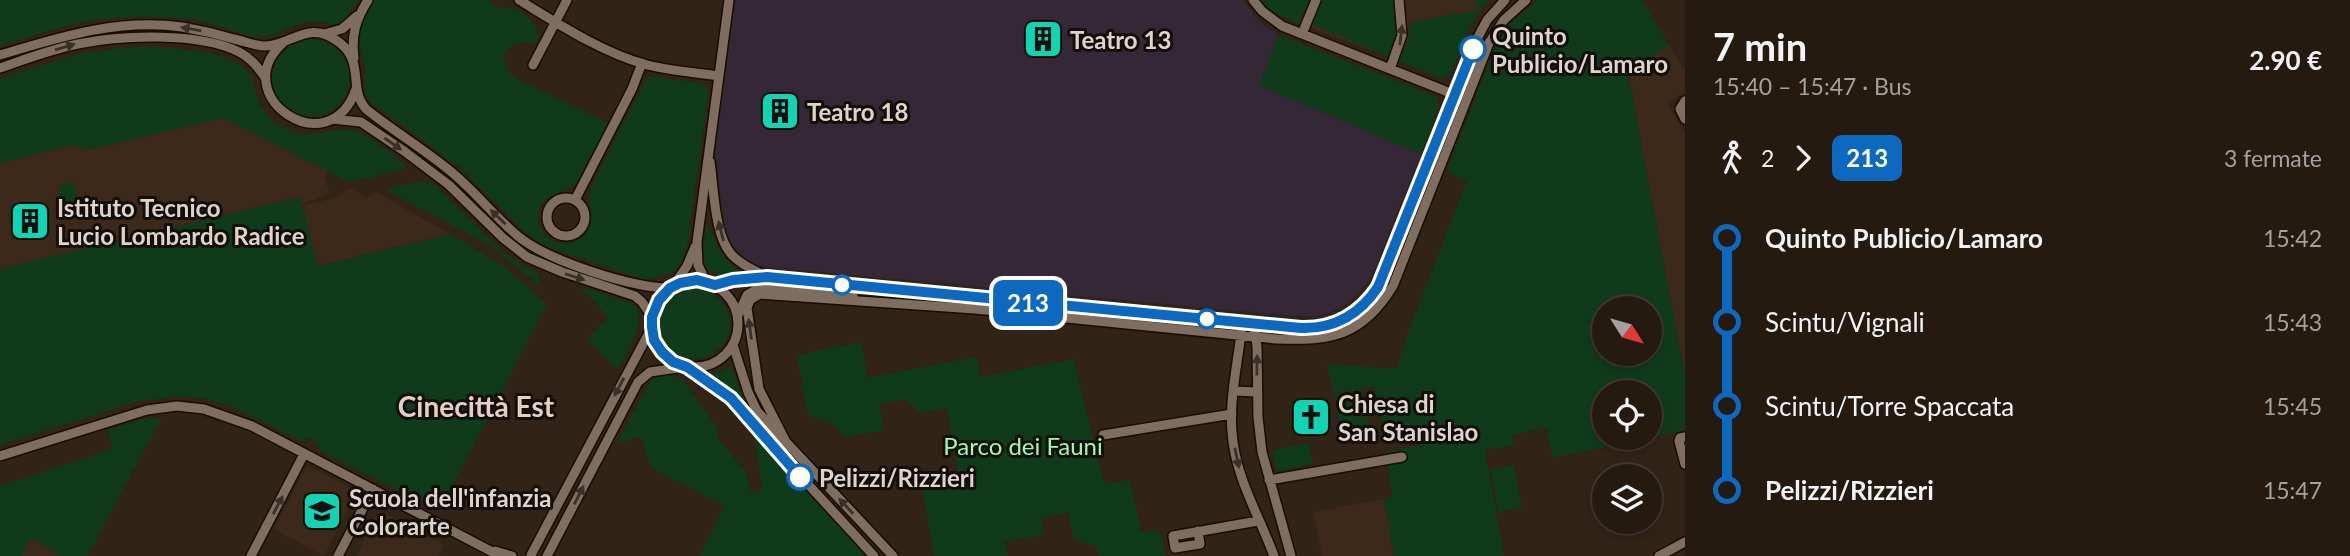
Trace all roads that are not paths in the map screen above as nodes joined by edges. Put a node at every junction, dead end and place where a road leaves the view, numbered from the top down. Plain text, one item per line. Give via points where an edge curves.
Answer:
1 (368, 0) edge
2 (519, 0) edge
3 (567, 0) edge
4 (729, 0) edge
5 (1253, 0) edge
6 (1316, 0) edge
7 (1399, 0) edge
8 (1505, 0) edge
9 (1526, 0) edge
10 (359, 15) junction
11 (555, 22) junction
12 (323, 34) junction
13 (1303, 34) junction
14 (286, 40) junction
15 (0, 55) edge
16 (355, 63) junction
17 (642, 63) junction
18 (533, 65) dead end
19 (0, 68) edge
20 (1390, 69) junction
21 (719, 76) junction
22 (266, 79) junction
23 (356, 88) junction
24 (1454, 94) junction
25 (1685, 101) edge
26 (1464, 106) junction
27 (332, 118) junction
28 (1685, 119) edge
29 (709, 149) junction
30 (575, 200) junction
31 (697, 242) junction
32 (767, 277) junction
33 (710, 283) junction
34 (672, 287) junction
35 (865, 300) junction
36 (738, 315) junction
37 (652, 322) junction
38 (1242, 323) junction
39 (1254, 324) junction
40 (1240, 336) junction
41 (1255, 337) junction
42 (733, 345) junction
43 (738, 361) junction
44 (755, 365) junction
45 (687, 367) junction
46 (1234, 391) junction
47 (1257, 392) junction
48 (1232, 414) junction
49 (771, 426) junction
50 (762, 435) junction
51 (1103, 435) dead end
52 (1685, 437) edge
53 (785, 440) junction
54 (304, 454) junction
55 (0, 456) edge
56 (1402, 457) dead end
57 (1685, 464) edge
58 (1269, 480) junction
59 (373, 489) junction
60 (1258, 521) junction
61 (1198, 531) dead end
62 (1684, 541) edge
63 (1290, 552) edge
64 (496, 553) edge
65 (1274, 554) edge
66 (251, 556) edge
67 (338, 556) edge
68 (512, 556) edge
69 (532, 556) edge
70 (547, 556) edge
71 (874, 556) edge
72 (893, 556) edge
73 (1658, 556) edge

1 - 10 street
2 - 11 street
3 - 11 street
4 - 21 street
5 - 13 street via 1275,22
6 - 13 street
20 -> 7 street via 1403,31
8 - 24 street via 1483,26
9 - 26 street via 1495,32
10 - 12 street via 344,28
10 - 16 street via 353,33
11 - 17 street
11 - 18 street
12 - 14 street via 304,33
12 - 16 street via 345,47
13 - 20 street
14 -> 15 street via 260,45 182,27 134,25 74,33
14 - 22 street via 270,58
16 - 23 street
17 - 21 street
17 - 30 street
19 -> 22 street via 81,43 153,37 235,50 253,62
20 - 24 street
21 - 29 street
22 - 27 street via 272,101 288,117 311,124
23 - 27 street via 348,104
34 -> 23 street via 649,288 556,258 530,244 450,171 366,109
24 - 26 street
24 - 39 street via 1382,279 1369,300 1346,318 1322,327
25 - 28 street via 1680,109
26 - 41 street via 1393,286 1373,314 1324,339
27 -> 37 street via 363,122 449,185 527,257 635,296
29 - 31 street
32 -> 29 street via 739,262 723,242
30 - 30 street via 557,200 549,209 548,222 560,235 573,235 582,227 584,209
31 - 33 street via 698,265
31 - 34 street
32 - 33 street
32 - 38 street
33 - 34 street via 689,281
33 - 36 street via 729,296
34 - 37 street via 659,300
35 - 36 street via 761,287 747,295
35 - 40 street
44 -> 35 street via 747,308 756,295
36 - 42 street
37 - 45 street via 654,340 662,352
37 -> 69 street
38 - 39 street
38 - 40 street
39 - 41 street
40 - 41 street
40 - 46 street
47 -> 41 street
42 - 43 street
42 - 45 street via 713,364
43 - 44 street
43 - 49 street via 752,402
44 - 53 street via 762,396
45 - 50 street via 731,398
70 -> 45 street via 638,382 650,372
46 - 47 street
46 - 48 street
47 - 58 street
48 - 51 street
48 -> 60 street via 1241,478
49 - 50 street
49 - 53 street
50 - 71 street
52 - 57 street via 1679,441
72 -> 53 street
54 - 55 street via 227,416 177,406 132,414
54 - 59 street
66 -> 54 street
56 - 58 street
58 - 63 street
59 - 64 street
59 - 67 street
60 - 61 street
60 - 65 street
62 - 73 street
63 - 65 street
64 - 68 street

